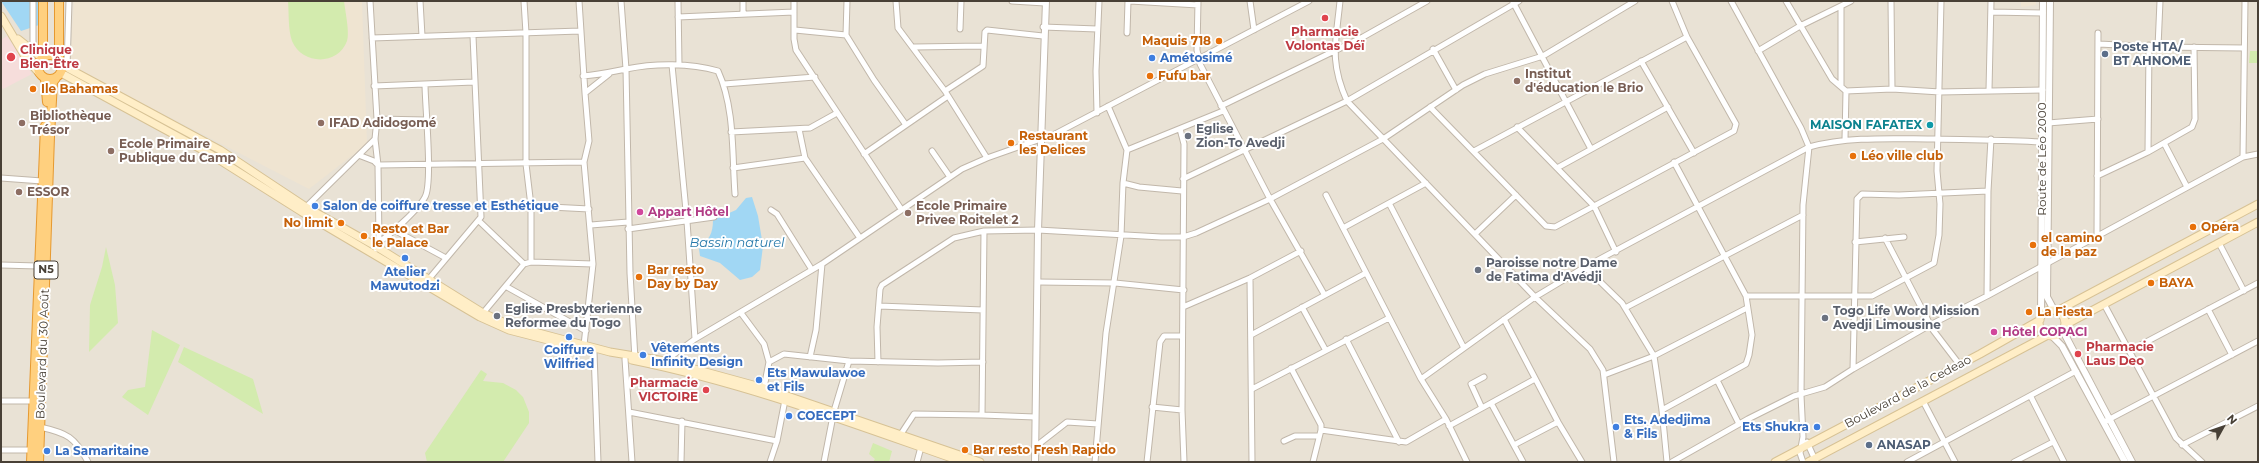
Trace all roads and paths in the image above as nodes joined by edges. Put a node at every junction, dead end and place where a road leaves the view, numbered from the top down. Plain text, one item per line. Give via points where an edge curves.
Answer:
1 (33, 1) edge
2 (43, 1) edge
3 (59, 1) edge
4 (69, 1) edge
5 (370, 1) edge
6 (420, 1) edge
7 (524, 1) edge
8 (579, 1) edge
9 (621, 1) edge
10 (678, 1) edge
11 (743, 1) edge
12 (794, 1) edge
13 (847, 1) edge
14 (896, 1) edge
15 (961, 1) edge
16 (1012, 1) edge
17 (1099, 1) edge
18 (1129, 1) edge
19 (1146, 1) edge
20 (1250, 1) edge
21 (1309, 1) edge
22 (1340, 1) edge
23 (1427, 1) edge
24 (1635, 1) edge
25 (1672, 1) edge
26 (1731, 1) edge
27 (1786, 1) edge
28 (1851, 1) edge
29 (1891, 1) edge
30 (1941, 1) edge
31 (1991, 1) edge
32 (2043, 1) edge
33 (2050, 1) edge
34 (2160, 1) edge
35 (2245, 1) edge
36 (1046, 2) edge
37 (1515, 2) edge
38 (1198, 3) edge
39 (1840, 7) junction
40 (794, 12) junction
41 (1991, 12) junction
42 (2043, 13) junction
43 (743, 14) junction
44 (1, 16) edge
45 (678, 17) junction
46 (1800, 26) junction
47 (1043, 27) junction
48 (960, 29) dead end
49 (1097, 29) junction
50 (795, 30) junction
51 (1254, 30) junction
52 (580, 31) junction
53 (526, 33) junction
54 (1127, 33) dead end
55 (2098, 33) dead end
56 (846, 35) junction
57 (422, 36) junction
58 (473, 36) junction
59 (1043, 36) junction
60 (1687, 37) junction
61 (16, 38) junction
62 (372, 38) junction
63 (2099, 44) junction
64 (983, 46) junction
65 (2149, 46) junction
66 (914, 47) junction
67 (2158, 47) junction
68 (2194, 47) junction
69 (2244, 48) junction
70 (33, 49) junction
71 (1433, 49) junction
72 (1335, 50) junction
73 (1758, 51) junction
74 (1543, 56) junction
75 (42, 57) junction
76 (1199, 59) junction
77 (1642, 61) junction
78 (672, 65) junction
79 (679, 65) junction
80 (61, 69) junction
81 (626, 69) junction
82 (609, 74) junction
83 (42, 76) junction
84 (583, 76) junction
85 (815, 77) junction
86 (474, 82) junction
87 (425, 84) junction
88 (724, 84) junction
89 (374, 86) junction
90 (1841, 86) junction
91 (1892, 89) junction
92 (1456, 90) junction
93 (1989, 90) junction
94 (2043, 90) junction
95 (1846, 91) junction
96 (1940, 92) junction
97 (585, 93) junction
98 (946, 94) junction
99 (1347, 100) junction
100 (1566, 101) junction
101 (1108, 106) junction
102 (1430, 107) junction
103 (1668, 107) junction
104 (1222, 108) junction
105 (837, 113) junction
106 (1097, 113) junction
107 (378, 119) junction
108 (2098, 119) junction
109 (426, 120) junction
110 (2048, 122) junction
111 (906, 125) junction
112 (1517, 127) junction
113 (799, 129) junction
114 (1180, 129) junction
115 (732, 132) junction
116 (375, 139) junction
117 (1042, 139) junction
118 (1383, 139) junction
119 (1845, 139) junction
120 (1939, 139) junction
121 (1991, 139) junction
122 (2041, 142) junction
123 (2164, 143) junction
124 (1808, 147) junction
125 (1591, 149) junction
126 (1127, 150) junction
127 (1245, 150) junction
128 (932, 151) dead end
129 (1474, 151) junction
130 (2148, 152) junction
131 (1694, 153) junction
132 (864, 154) junction
133 (2258, 154) edge
134 (361, 156) junction
135 (2243, 157) junction
136 (805, 158) junction
137 (987, 158) junction
138 (584, 162) junction
139 (1674, 162) junction
140 (480, 163) junction
141 (526, 164) junction
142 (378, 165) junction
143 (429, 165) junction
144 (733, 168) junction
145 (1557, 168) junction
146 (2097, 176) junction
147 (950, 177) junction
148 (1, 178) edge
149 (1183, 179) junction
150 (42, 181) junction
151 (1123, 183) junction
152 (1426, 183) junction
153 (2187, 187) junction
154 (1182, 191) junction
155 (1988, 191) junction
156 (1938, 193) junction
157 (735, 194) dead end
158 (1326, 195) dead end
159 (1516, 195) junction
160 (1270, 199) junction
161 (1389, 203) junction
162 (2258, 204) edge
163 (531, 206) junction
164 (1594, 206) junction
165 (1698, 206) junction
166 (304, 209) junction
167 (589, 209) junction
168 (901, 209) junction
169 (770, 210) dead end
170 (1803, 215) junction
171 (714, 217) dead end
172 (479, 221) junction
173 (687, 221) junction
174 (628, 222) junction
175 (2258, 222) edge
176 (590, 225) junction
177 (1343, 228) junction
178 (628, 229) junction
179 (394, 230) junction
180 (1038, 230) junction
181 (984, 231) junction
182 (1475, 234) junction
183 (1121, 236) junction
184 (1183, 237) junction
185 (1904, 237) dead end
186 (860, 238) junction
187 (1885, 238) junction
188 (2097, 238) junction
189 (1855, 242) junction
190 (2219, 243) junction
191 (376, 247) junction
192 (1301, 251) junction
193 (1616, 252) junction
194 (1723, 255) junction
195 (446, 258) junction
196 (531, 262) junction
197 (524, 264) junction
198 (593, 264) junction
199 (822, 264) junction
200 (1, 265) edge
201 (2048, 265) junction
202 (38, 266) junction
203 (1585, 267) junction
204 (2041, 267) junction
205 (812, 270) junction
206 (1366, 272) junction
207 (1250, 278) junction
208 (1907, 279) junction
209 (428, 280) junction
210 (1038, 282) junction
211 (1115, 283) junction
212 (2258, 283) edge
213 (506, 287) junction
214 (1184, 290) junction
215 (2244, 291) junction
216 (1324, 294) junction
217 (1746, 296) junction
218 (1987, 296) junction
219 (1536, 297) junction
220 (1802, 297) junction
221 (1854, 298) junction
222 (2104, 304) junction
223 (879, 306) junction
224 (1183, 307) junction
225 (1302, 307) junction
226 (1625, 308) junction
227 (1748, 308) junction
228 (2208, 309) junction
229 (983, 310) junction
230 (2055, 310) junction
231 (484, 313) junction
232 (741, 313) junction
233 (1389, 318) junction
234 (2040, 318) junction
235 (1504, 320) junction
236 (1930, 324) junction
237 (2064, 328) junction
238 (586, 330) junction
239 (1252, 335) junction
240 (2050, 335) junction
241 (1182, 336) junction
242 (695, 339) junction
243 (1346, 340) junction
244 (2258, 341) edge
245 (584, 345) junction
246 (1464, 348) junction
247 (1325, 350) junction
248 (2129, 351) junction
249 (594, 352) junction
250 (2232, 354) junction
251 (1654, 356) junction
252 (810, 357) junction
253 (635, 358) junction
254 (625, 359) junction
255 (849, 361) junction
256 (665, 362) junction
257 (769, 362) junction
258 (878, 362) junction
259 (983, 362) junction
260 (1959, 364) junction
261 (1291, 368) junction
262 (1853, 369) junction
263 (2076, 371) junction
264 (34, 375) junction
265 (1604, 375) junction
266 (43, 376) junction
267 (1484, 377) dead end
268 (1421, 378) junction
269 (1536, 379) junction
270 (1717, 380) junction
271 (764, 388) junction
272 (1252, 389) junction
273 (1801, 395) junction
274 (2030, 397) junction
275 (2153, 397) junction
276 (785, 400) junction
277 (1, 401) edge
278 (33, 401) junction
279 (1923, 401) junction
280 (1491, 403) junction
281 (2258, 406) edge
282 (1152, 407) junction
283 (1482, 408) junction
284 (1182, 410) junction
285 (1662, 410) junction
286 (629, 412) junction
287 (834, 413) junction
288 (982, 415) junction
289 (1036, 417) junction
290 (1446, 419) junction
291 (682, 421) junction
292 (2106, 421) junction
293 (1558, 422) junction
294 (1098, 424) junction
295 (1739, 424) junction
296 (1449, 426) junction
297 (40, 427) junction
298 (1322, 430) junction
299 (901, 434) junction
300 (1319, 436) junction
301 (1803, 437) junction
302 (1284, 441) dead end
303 (777, 442) junction
304 (1399, 442) junction
305 (1944, 442) junction
306 (2054, 442) junction
307 (1809, 444) junction
308 (1514, 445) junction
309 (2182, 445) junction
310 (921, 447) junction
311 (1035, 447) junction
312 (1800, 449) junction
313 (1, 450) edge
314 (35, 450) junction
315 (1813, 461) edge
316 (31, 462) edge
317 (39, 462) edge
318 (88, 462) edge
319 (598, 462) edge
320 (632, 462) edge
321 (681, 462) edge
322 (770, 462) edge
323 (824, 462) edge
324 (917, 462) edge
325 (963, 462) edge
326 (980, 462) edge
327 (1035, 462) edge
328 (1095, 462) edge
329 (1147, 462) edge
330 (1184, 462) edge
331 (1252, 462) edge
332 (1313, 462) edge
333 (1467, 462) edge
334 (1523, 462) edge
335 (1582, 462) edge
336 (1614, 462) edge
337 (1667, 462) edge
338 (1672, 462) edge
339 (1775, 462) edge
340 (1803, 462) edge
341 (1907, 462) edge
342 (1955, 462) edge
343 (2014, 462) edge
344 (2064, 462) edge
345 (2125, 462) edge
346 (2132, 462) edge
347 (2202, 462) edge

1 - 70 street
2 - 75 highway, N5
3 - 80 highway, Boulevard du 30 Août / N5
4 - 80 street
5 - 62 street
6 - 57 street
7 - 53 street
8 - 52 street
9 - 81 street
10 - 45 street
11 - 43 street
12 - 40 street
13 - 56 street
14 - 66 street via 897,24
15 - 48 street
16 - 36 street
17 - 49 street
18 - 19 street
18 - 54 street
19 - 38 street
20 - 51 street
21 - 51 street
22 - 72 street
23 - 72 street
24 - 74 street
25 - 60 street
26 - 73 street
27 - 46 street
28 - 39 street
29 - 91 street
30 - 96 street
31 - 41 street
32 - 42 street, Route de Léo 2000
33 - 110 street, Route de Léo 2000
34 - 67 street
35 - 69 street
36 - 47 street
37 - 71 street
37 - 74 street
38 - 76 street
39 - 46 street
39 - 90 street
40 - 43 street
40 - 50 street
41 - 42 street
41 - 93 street
42 - 94 street, Route de Léo 2000
43 - 45 street
44 - 61 main road
45 - 79 street
46 - 73 street
46 - 90 street via 1832,79
47 - 49 street
47 - 59 street
49 - 106 street
50 - 56 street
50 - 85 street via 796,50
51 - 76 street
52 - 53 street
52 - 84 street
53 - 58 street
53 - 141 street
55 - 63 street
56 - 111 street
57 - 58 street
57 - 62 street
58 - 86 street
59 - 64 street via 987,30
59 - 117 street
60 - 77 street
60 - 131 street via 1736,124 1734,131
61 - 70 main road
61 - 83 main road via 26,58
62 - 89 street
63 - 65 street
63 - 108 street
64 - 66 street
64 - 98 street via 984,63 981,69
65 - 67 street
65 - 130 street
66 - 98 street
67 - 68 street
68 - 69 street
68 - 123 street via 2194,121 2189,130
69 - 135 street
70 - 75 main road
71 - 92 street
71 - 99 street
72 - 99 street via 1336,71
72 - 104 street
73 - 124 street via 1801,128
74 - 92 street via 1486,74
74 - 100 street
75 - 80 highway via 51,55
75 - 83 highway, N5 via 37,66
76 - 101 street
76 - 104 street
77 - 100 street
77 - 103 street
78 - 79 street
78 - 81 street
78 - 173 street
79 - 88 street via 718,71
80 - 83 highway
80 - 166 main road
80 - 266 highway, Boulevard du 30 Août / N5 via 53,82
81 - 82 street
81 - 174 street
82 - 84 street
82 - 97 street
83 - 150 highway, Boulevard du 30 Août / N5 via 47,101
84 - 97 street
85 - 88 street
85 - 105 street
86 - 87 street
86 - 140 street
87 - 89 street
87 - 109 street
88 - 115 street
89 - 107 street
90 - 95 street
91 - 95 street
91 - 96 street
92 - 102 street
93 - 94 street
93 - 96 street
94 - 122 street, Route de Léo 2000
95 - 119 street
96 - 120 street
97 - 138 street via 589,141
98 - 111 street
98 - 137 street
99 - 118 street
99 - 127 street
100 - 112 street
100 - 125 street
101 - 106 street
101 - 126 street
102 - 118 street
102 - 129 street
103 - 125 street
103 - 131 street
104 - 114 street
104 - 127 street
105 - 113 street via 810,128
105 - 132 street
106 - 117 street
107 - 109 street
107 - 116 street
108 - 110 street
108 - 146 street
109 - 143 street
110 - 201 street, Route de Léo 2000
111 - 132 street
112 - 129 street
112 - 145 street
113 - 115 street
113 - 136 street
114 - 126 street
114 - 149 street via 1184,144
115 - 144 street
116 - 134 street
116 - 142 street
117 - 137 street
117 - 180 street
118 - 152 street
118 - 160 street
119 - 120 street
119 - 124 street
120 - 121 street
120 - 156 street
121 - 122 street
121 - 155 street
122 - 204 street, Route de Léo 2000
123 - 130 street
123 - 153 street
124 - 165 street
124 - 170 street
125 - 145 street
126 - 151 street
127 - 149 street
127 - 160 street
128 - 147 street
129 - 159 street
130 - 146 street
131 - 139 street
132 - 168 street
133 - 135 street
134 - 142 street
134 - 166 street
135 - 153 street
136 - 144 street
136 - 186 street
137 - 147 street
138 - 141 street
138 - 167 street
139 - 164 street
139 - 165 street
140 - 141 street
140 - 143 street
140 - 172 street
141 - 163 street
142 - 143 street
142 - 191 street
143 - 179 street via 425,197
144 - 157 street
145 - 164 street
146 - 188 street
147 - 168 street
148 - 150 street
149 - 154 street
150 - 202 highway, Boulevard du 30 Août / N5
151 - 154 street
151 - 183 street
152 - 161 street
152 - 182 street
153 - 188 street
154 - 184 street
155 - 156 street
155 - 218 street
156 - 189 street via 1862,194 1857,199
156 - 208 street via 1939,235 1934,264
158 - 177 street
159 - 164 street via 1550,228
159 - 182 street
160 - 184 street
160 - 192 street
161 - 177 street
161 - 246 street
162 - 230 main road
163 - 167 street
163 - 196 street
164 - 193 street
165 - 193 street
165 - 194 street
166 - 191 main road
167 - 176 street
168 - 186 street
169 - 205 street via 777,214
170 - 194 street
170 - 220 street
171 - 173 street
172 - 195 street
172 - 197 street
173 - 178 street
173 - 242 street
174 - 176 street
174 - 178 street
175 - 190 main road
176 - 198 street
177 - 206 street
178 - 253 street
179 - 191 street
179 - 195 street
180 - 181 street
180 - 183 street
180 - 210 street
181 - 223 street via 954,238 886,281 880,289
181 - 229 street
182 - 219 street
183 - 184 street
183 - 211 street
184 - 214 street
185 - 187 street
186 - 199 street
187 - 189 street
187 - 208 street
188 - 201 street
189 - 221 street
190 - 215 street
190 - 222 main road
191 - 209 main road
191 - 249 main road via 480,317 509,330
192 - 207 street
192 - 216 street
193 - 203 street
194 - 217 street
194 - 226 street
195 - 209 street
196 - 197 street
196 - 198 street
197 - 213 street
198 - 238 street
199 - 205 street
199 - 252 street via 816,330
200 - 202 street
201 - 204 street
201 - 230 street, Route de Léo 2000 via 2047,297
202 - 264 highway, Boulevard du 30 Août / N5
203 - 219 street
203 - 226 street
204 - 218 street
204 - 234 street, Route de Léo 2000
205 - 232 street
206 - 216 street
206 - 233 street
207 - 224 street
207 - 239 street
208 - 221 street via 1872,296
208 - 236 street
209 - 231 main road
210 - 211 street
210 - 289 street
211 - 214 street
211 - 294 street via 1106,334
212 - 215 street
213 - 231 street
213 - 238 street
214 - 224 street
215 - 228 street
216 - 225 street
217 - 220 street
217 - 227 street
218 - 236 street
219 - 235 street
219 - 265 street via 1590,349 1601,365
220 - 221 street
220 - 273 street
221 - 262 street
222 - 237 main road
222 - 248 street
223 - 229 street
223 - 258 street
224 - 241 street
225 - 239 street
225 - 247 street
226 - 251 street
227 - 251 street
227 - 270 street via 1752,335 1748,361
228 - 248 street
228 - 250 street
229 - 259 street
230 - 234 main road via 2046,311
230 - 237 main road via 2064,316
231 - 245 main road via 512,326
232 - 242 street
232 - 257 street via 764,344
233 - 243 street
233 - 268 street
234 - 240 main road via 2042,330
234 - 260 main road, Boulevard de la Cedeao via 2017,334
235 - 246 street
235 - 269 street
236 - 260 street
236 - 262 street
237 - 240 main road
237 - 292 street
238 - 245 street
239 - 272 street
240 - 263 street via 2062,346
240 - 279 main road, Boulevard de la Cedeao
241 - 282 street via 1164,336 1160,342
241 - 284 street
242 - 256 street
243 - 247 street
243 - 304 street
244 - 250 street
245 - 253 main road
246 - 268 street
247 - 261 street
248 - 275 street
249 - 254 main road
249 - 319 street
250 - 275 street
251 - 265 street
251 - 285 street
252 - 255 street
252 - 257 street via 784,354
253 - 254 main road
253 - 256 main road
253 - 276 main road
254 - 286 street
255 - 258 street
255 - 287 street
256 - 271 main road
257 - 271 street
258 - 259 street
259 - 288 street
260 - 307 main road, Boulevard de la Cedeao
261 - 272 street
261 - 298 street
262 - 273 street via 1825,387
263 - 274 street
263 - 292 street
264 - 266 highway
264 - 278 highway, Boulevard du 30 Août / N5
265 - 336 street
266 - 297 highway, Boulevard du 30 Août / N5
267 - 283 street via 1471,384
268 - 290 street
269 - 280 street
269 - 293 street
270 - 285 street
270 - 295 street
271 - 287 main road
272 - 331 street
273 - 295 street
273 - 301 street
274 - 305 street
274 - 306 street
275 - 292 street
275 - 309 street
276 - 287 main road
276 - 303 street
277 - 278 street
278 - 314 highway, Boulevard du 30 Août / N5
279 - 305 street
279 - 315 main road, Boulevard de la Cedeao
280 - 283 street
280 - 308 street
281 - 309 street
282 - 284 street
282 - 329 street
283 - 296 street
284 - 330 street
285 - 337 street
286 - 291 street
286 - 320 street
287 - 299 main road
287 - 310 main road
287 - 323 street
288 - 289 street
288 - 299 street via 914,414
289 - 311 street
290 - 296 street
290 - 304 street via 1410,441
291 - 303 street
291 - 321 street
292 - 345 street
292 - 346 street
293 - 308 street
293 - 335 street
294 - 311 street via 1067,422
294 - 328 street
295 - 338 street
296 - 333 street
297 - 314 highway, Boulevard du 30 Août / N5
297 - 318 street via 70,436
298 - 300 street
298 - 304 street
299 - 326 main road
300 - 302 street via 1295,436
300 - 332 street
301 - 307 street
301 - 312 street
303 - 322 street
305 - 341 street
305 - 342 street
306 - 343 street
306 - 344 street
307 - 312 main road, Boulevard de la Cedeao
307 - 315 street
308 - 334 street
309 - 347 street
310 - 324 street
310 - 325 main road
311 - 327 street
312 - 339 main road, Boulevard de la Cedeao
312 - 340 street
313 - 314 street
314 - 316 highway, Boulevard du 30 Août / N5
314 - 317 highway, Boulevard du 30 Août / N5

